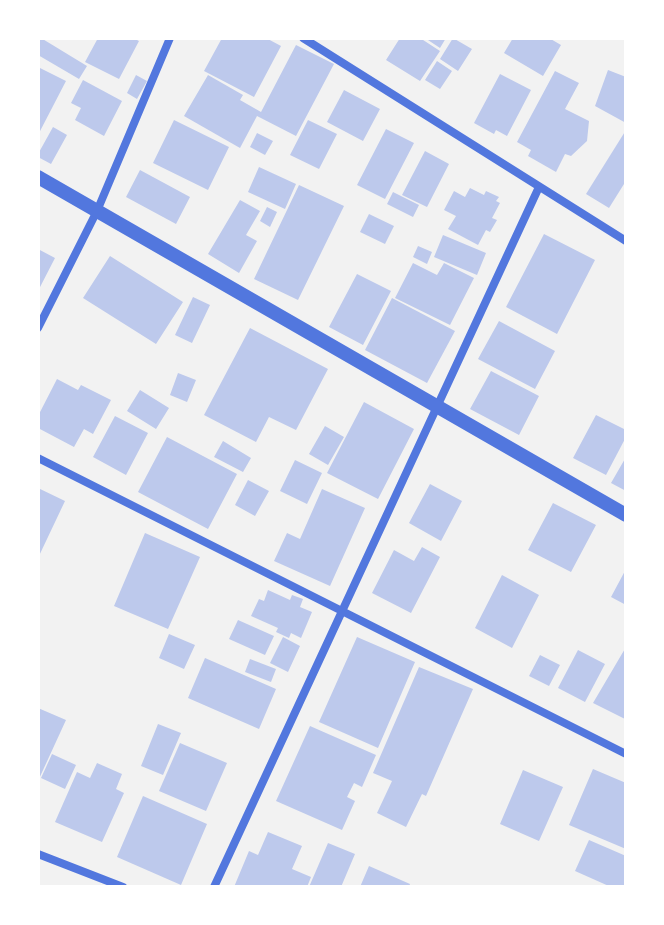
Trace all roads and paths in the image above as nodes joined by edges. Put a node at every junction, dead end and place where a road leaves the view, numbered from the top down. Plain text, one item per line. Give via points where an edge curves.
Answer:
1 (170, 38) edge
2 (303, 38) edge
3 (38, 177) edge
4 (539, 187) junction
5 (97, 211) junction
6 (626, 241) edge
7 (38, 328) edge
8 (437, 406) junction
9 (38, 458) edge
10 (626, 515) edge
11 (343, 609) junction
12 (626, 754) edge
13 (38, 854) edge
14 (123, 887) edge
15 (214, 887) edge

1 - 5 street
2 - 4 street
3 - 5 street
4 - 6 street
4 - 8 street
5 - 7 street
5 - 8 street
8 - 10 street
8 - 11 street
9 - 11 street
11 - 12 street
11 - 15 street
13 - 14 street

